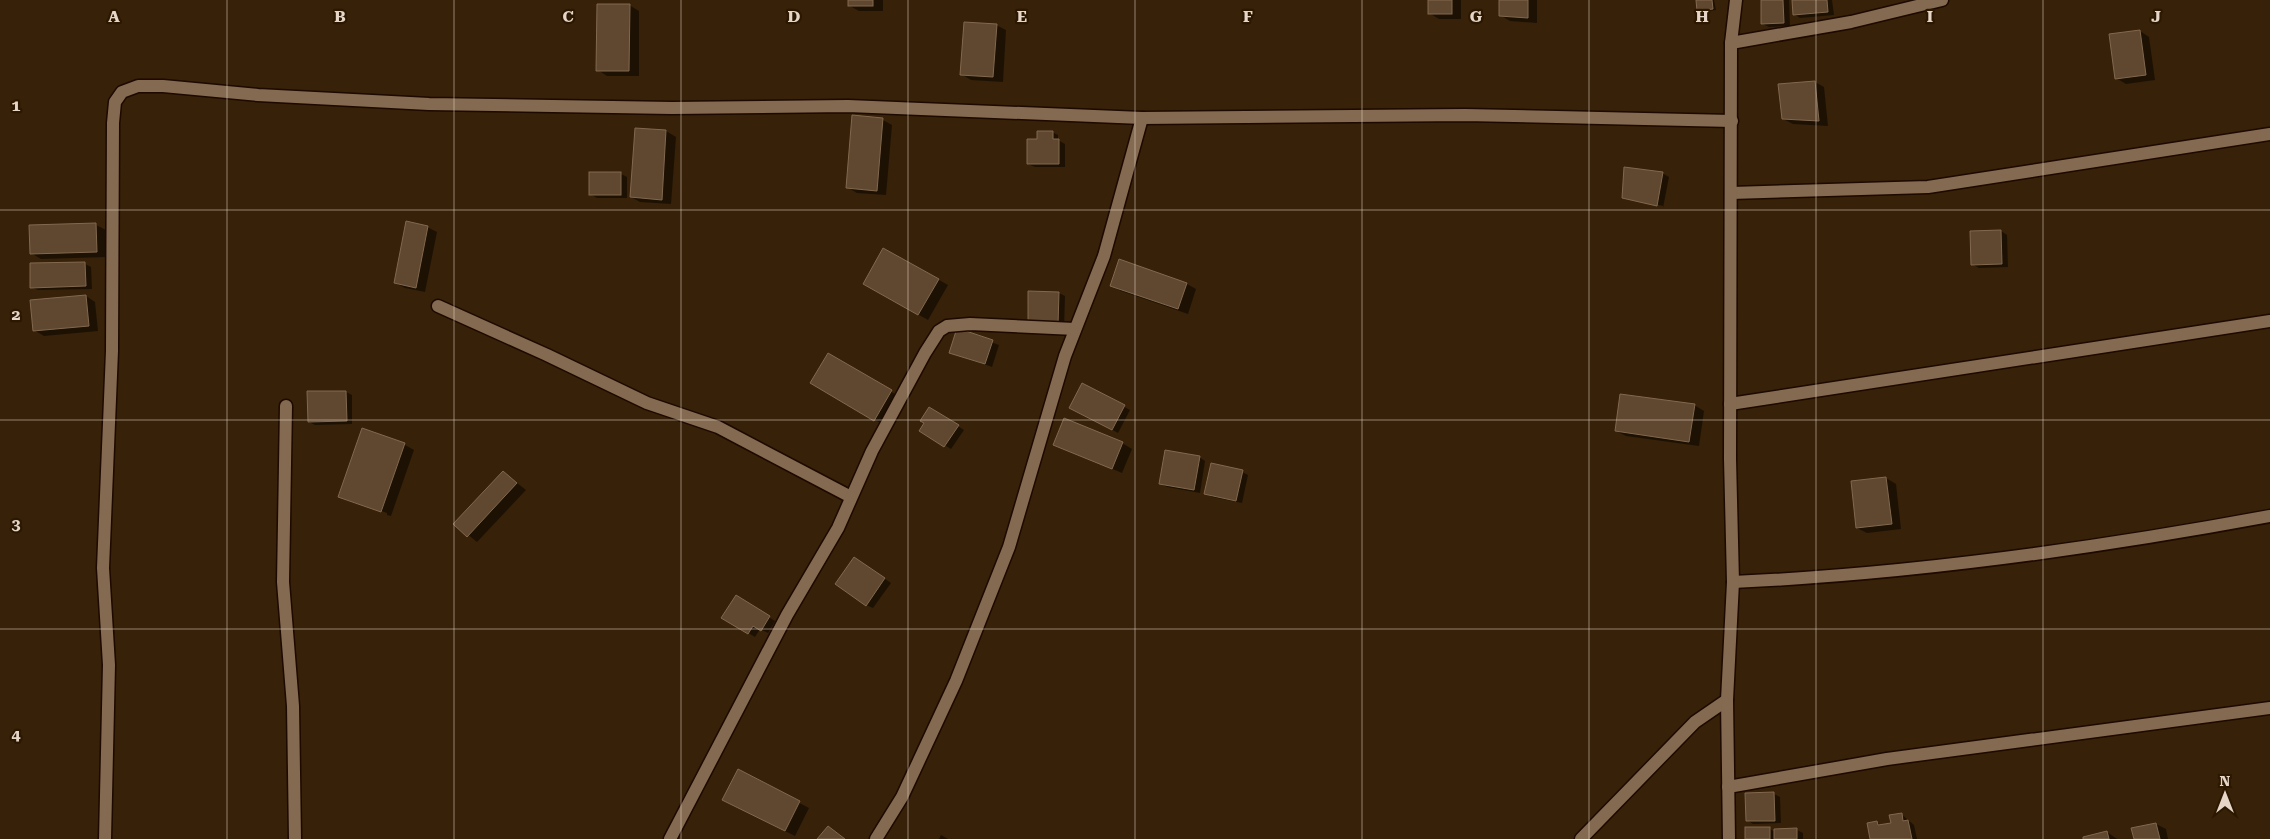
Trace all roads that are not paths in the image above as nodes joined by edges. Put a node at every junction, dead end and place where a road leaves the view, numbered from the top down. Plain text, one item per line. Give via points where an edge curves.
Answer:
1 (1736, 0) edge
2 (1942, 0) edge
3 (1731, 43) junction
4 (1142, 118) junction
5 (1732, 121) junction
6 (2270, 134) edge
7 (1731, 193) junction
8 (438, 306) dead end
9 (2270, 321) edge
10 (1076, 329) junction
11 (1730, 404) junction
12 (286, 406) dead end
13 (852, 497) junction
14 (2270, 516) edge
15 (1734, 582) junction
16 (1726, 700) junction
17 (2270, 708) edge
18 (1728, 787) junction
19 (105, 839) edge
20 (295, 839) edge
21 (670, 839) edge
22 (876, 839) edge
23 (1581, 839) edge
24 (1728, 839) edge

1 - 3 street
2 - 3 street via 1851,22
3 - 5 street
4 - 5 street via 1465,114
4 - 10 street via 1104,256
4 - 19 street via 848,106 672,108 428,104 163,86 138,86 122,92 115,102 113,123 112,351 103,568 109,665
5 - 7 street
6 - 7 street via 1928,187
7 - 11 street
8 - 13 street via 647,402 718,427
9 - 11 street
10 - 13 street via 970,324 947,326 939,331 872,451
10 - 22 street via 1065,356 1006,556 956,681 902,797
11 - 15 street
12 - 20 street via 283,582 293,706
13 - 21 street
14 - 15 street via 2033,556 1827,578
15 - 16 street
16 - 18 street
16 - 23 street via 1695,722
17 - 18 street via 1887,759
18 - 24 street

